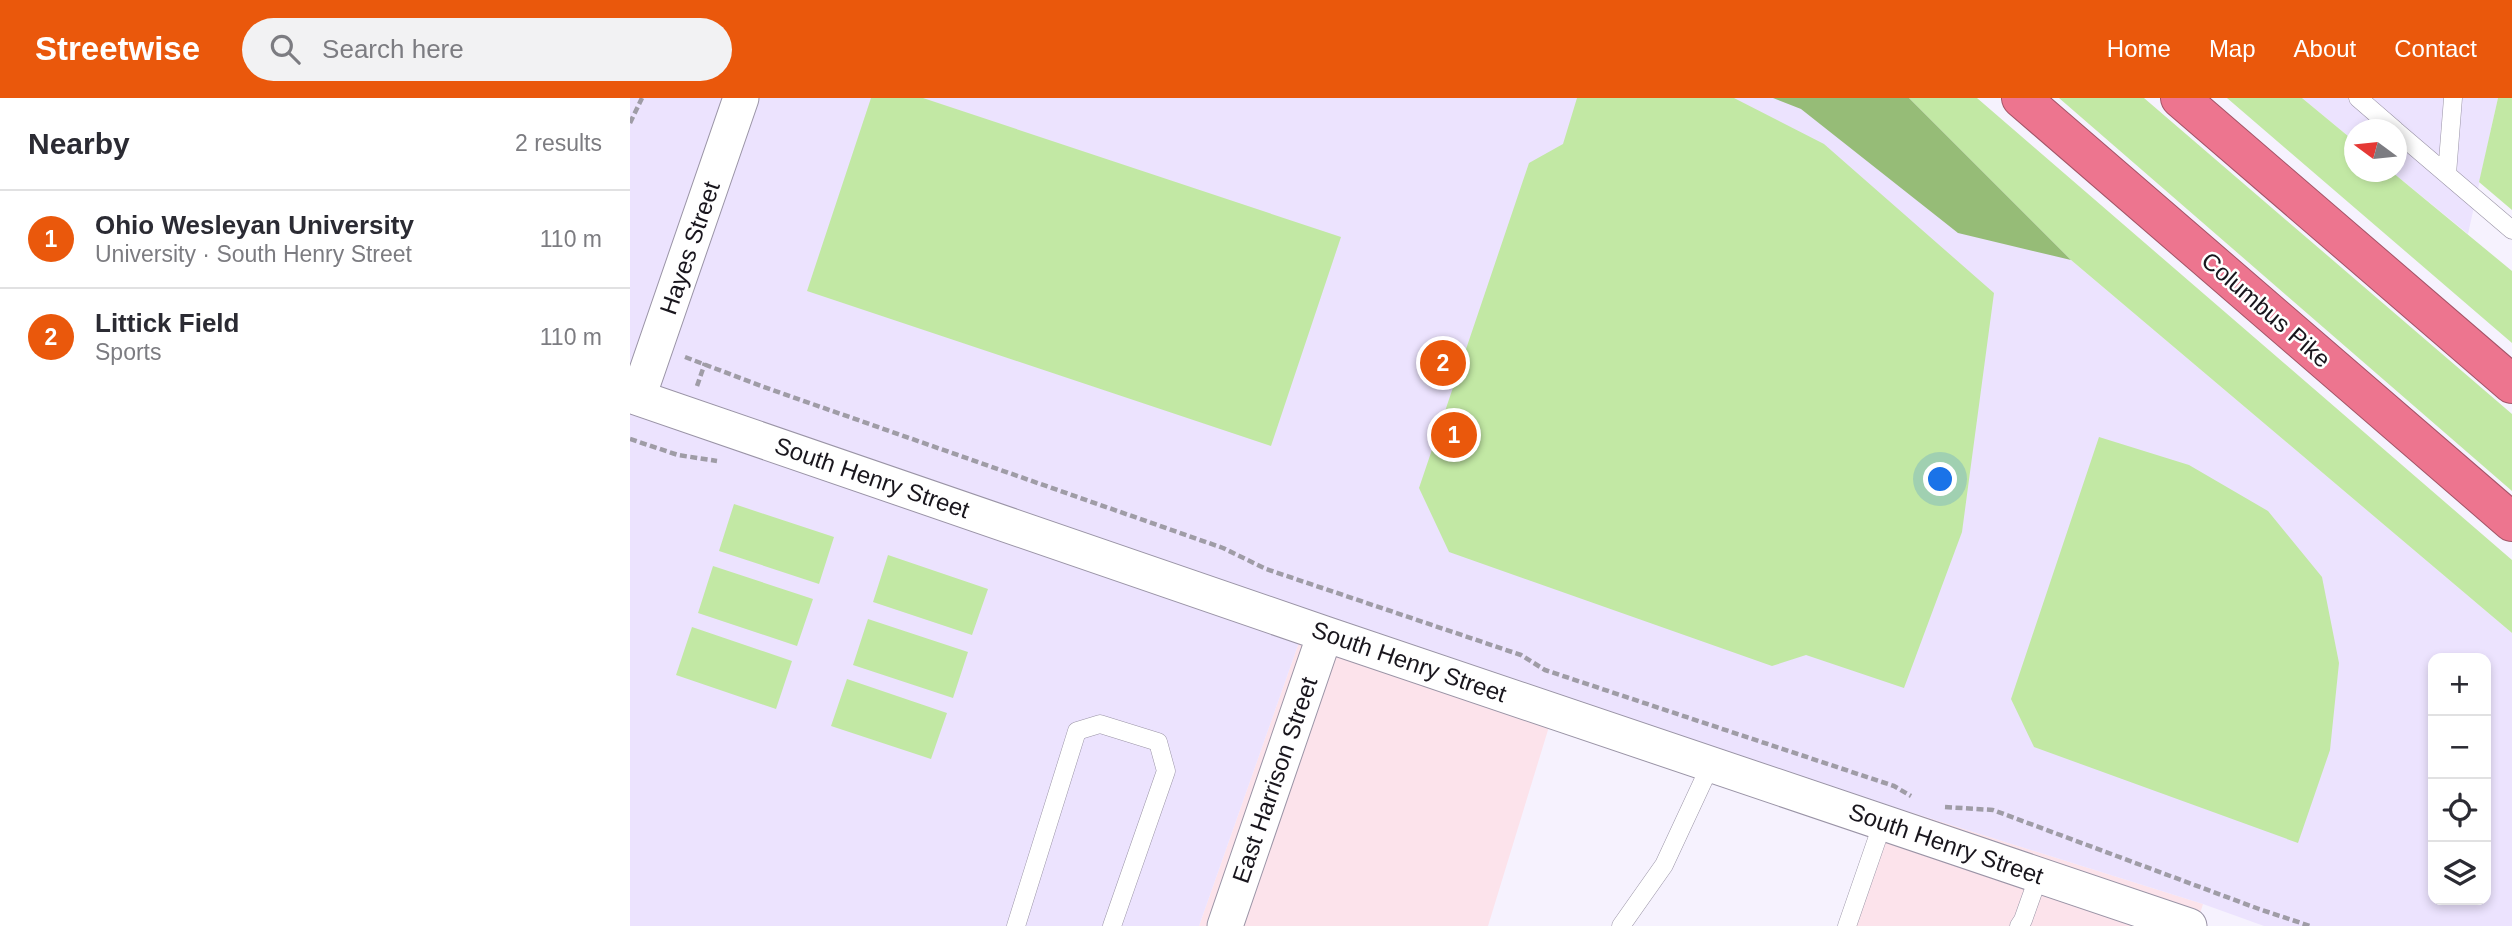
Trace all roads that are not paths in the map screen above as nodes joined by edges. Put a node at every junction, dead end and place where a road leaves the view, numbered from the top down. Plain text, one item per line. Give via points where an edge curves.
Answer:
1 (741, 98) edge
2 (2021, 98) edge
3 (2180, 98) edge
4 (2358, 98) edge
5 (2453, 98) edge
6 (2382, 119) edge
7 (2407, 140) edge
8 (2447, 174) junction
9 (2512, 230) edge
10 (2512, 384) edge
11 (634, 396) edge
12 (2512, 522) edge
13 (1325, 634) junction
14 (1711, 764) junction
15 (1883, 822) junction
16 (2039, 875) junction
17 (1016, 926) edge
18 (1112, 926) edge
19 (1225, 926) edge
20 (1621, 926) edge
21 (1847, 926) edge
22 (2019, 926) edge
23 (2189, 926) edge

1 - 11 street, Hayes Street
2 - 12 highway, Columbus Pike
3 - 10 highway
4 - 6 lane
5 - 8 lane
7 - 8 lane
8 - 9 lane
11 - 13 street, South Henry Street
13 - 14 street, South Henry Street
13 - 19 street, East Harrison Street
14 - 15 street, South Henry Street
14 - 20 lane via 1664,865
15 - 16 street, South Henry Street
15 - 21 lane
16 - 22 lane
16 - 23 street, South Henry Street
17 - 18 lane via 1077,731 1100,724 1158,743 1166,771

